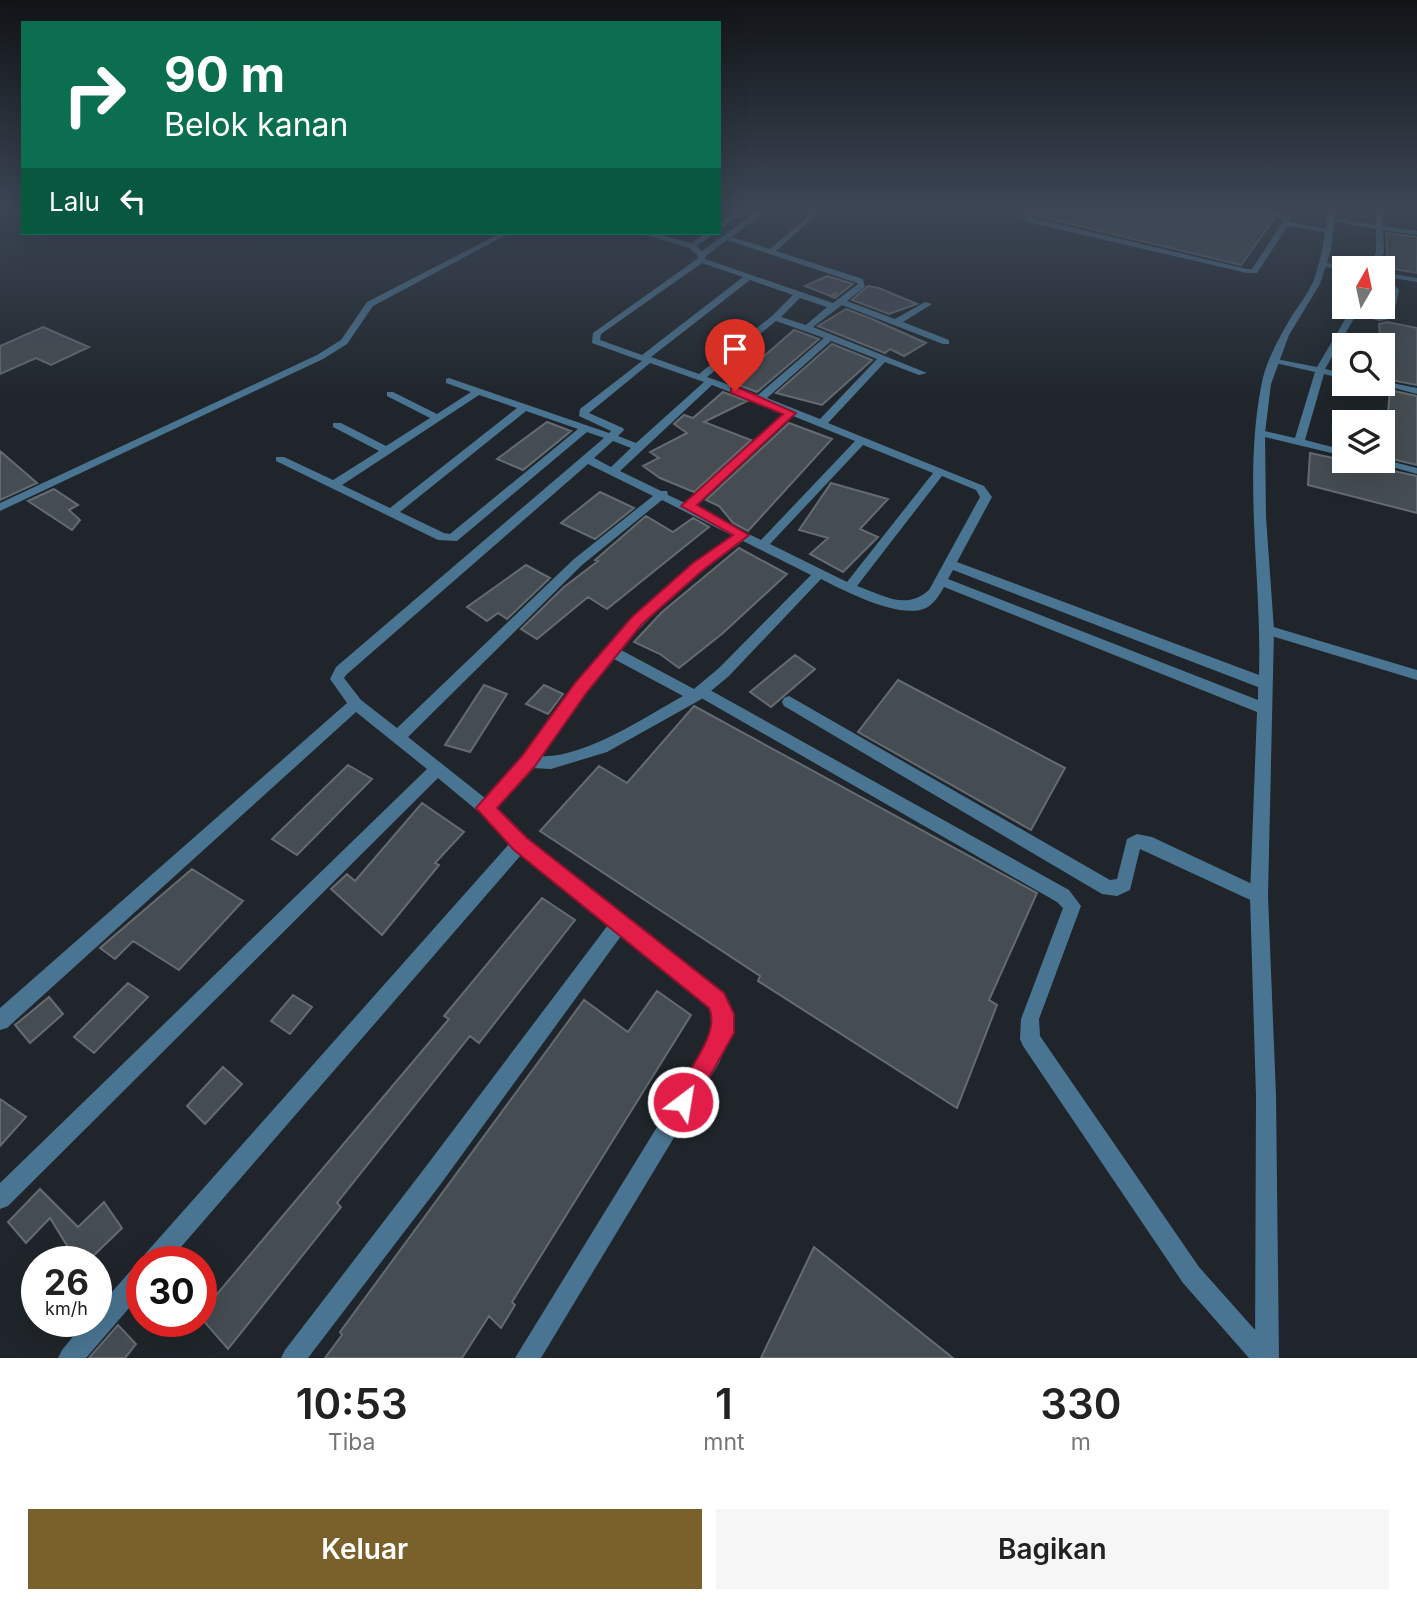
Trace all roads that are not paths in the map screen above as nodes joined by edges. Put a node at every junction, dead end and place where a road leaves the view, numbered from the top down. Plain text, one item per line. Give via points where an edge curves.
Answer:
1 (430, 272) edge
2 (681, 272) edge
3 (737, 272) edge
4 (834, 272) edge
5 (1320, 272) edge
6 (748, 277) junction
7 (1395, 277) edge
8 (1417, 280) edge
9 (798, 295) junction
10 (843, 302) junction
11 (928, 304) dead end
12 (832, 306) junction
13 (775, 318) junction
14 (1349, 319) edge
15 (895, 323) junction
16 (807, 328) junction
17 (830, 337) junction
18 (946, 341) dead end
19 (648, 358) junction
20 (882, 359) junction
21 (1274, 360) junction
22 (1320, 370) junction
23 (922, 373) dead end
24 (1332, 373) edge
25 (706, 380) junction
26 (449, 381) dead end
27 (1395, 386) edge
28 (1417, 391) edge
29 (477, 392) junction
30 (390, 394) dead end
31 (760, 399) junction
32 (523, 408) junction
33 (791, 413) junction
34 (436, 417) junction
35 (822, 423) junction
36 (337, 425) dead end
37 (586, 428) junction
38 (1260, 433) junction
39 (615, 434) junction
40 (861, 441) junction
41 (642, 443) junction
42 (1299, 443) junction
43 (385, 450) junction
44 (1332, 450) edge
45 (280, 459) dead end
46 (587, 459) junction
47 (1395, 466) edge
48 (613, 471) junction
49 (940, 471) junction
50 (1417, 471) edge
51 (334, 485) junction
52 (663, 494) junction
53 (688, 506) junction
54 (0, 507) edge
55 (391, 513) junction
56 (743, 535) junction
57 (762, 545) junction
58 (950, 564) junction
59 (818, 575) junction
60 (941, 581) junction
61 (849, 588) junction
62 (1093, 619) junction
63 (1267, 630) junction
64 (1084, 639) junction
65 (613, 652) junction
66 (1417, 675) edge
67 (1264, 682) junction
68 (698, 694) junction
69 (789, 702) dead end
70 (356, 704) junction
71 (1265, 709) junction
72 (398, 737) junction
73 (528, 761) junction
74 (436, 769) junction
75 (485, 808) junction
76 (520, 844) junction
77 (1259, 896) junction
78 (620, 923) junction
79 (0, 1021) edge
80 (0, 1198) edge
81 (167, 1246) edge
82 (126, 1293) edge
83 (70, 1358) edge
84 (293, 1358) edge
85 (527, 1358) edge
86 (1266, 1358) edge

1 - 54 street via 370,303 344,342 320,357
2 - 19 street via 597,333 595,341 600,344
3 - 6 street
4 - 10 street via 862,285
5 - 21 street
6 - 9 street
6 - 19 street
7 - 8 street
9 - 12 street
9 - 13 street
10 - 12 street
10 - 15 street
11 - 15 street
12 - 16 street
13 - 16 street
13 - 25 street
14 - 22 street
15 - 18 street
16 - 17 street
17 - 20 street
17 - 31 street
19 - 25 street
19 - 39 street via 585,409 583,414
20 - 23 street
20 - 35 street
21 - 22 street
21 - 38 street
22 - 24 street
22 - 42 street
25 - 31 street
25 - 41 street
26 - 29 street
27 - 28 street
29 - 32 street
29 - 34 street
30 - 34 street
31 - 33 street
32 - 37 street
32 - 55 street
33 - 35 street
33 - 53 street
34 - 43 street
35 - 40 street
36 - 43 street
37 - 39 street
37 - 55 street via 457,537 442,537
38 - 42 street
38 - 63 street
39 - 41 street
39 - 46 street
40 - 49 street
40 - 57 street
41 - 48 street
42 - 44 street
43 - 51 street
45 - 51 street
46 - 48 street
46 - 70 street via 341,671 337,679
47 - 50 street
48 - 52 street
49 - 58 street via 980,488 986,497
49 - 61 street
51 - 55 street
52 - 53 street
52 - 72 street via 578,562
53 - 56 street
56 - 57 street
56 - 65 street via 656,602
57 - 59 street
58 - 60 street
58 - 62 street
59 - 61 street
59 - 68 street
60 - 61 street via 922,604 912,606
60 - 64 street
62 - 64 street
62 - 67 street
63 - 66 street
63 - 67 street
64 - 71 street
65 - 68 street
65 - 73 street
67 - 71 street
68 - 73 street via 602,748 551,763
68 - 86 street via 1063,895 1072,906 1030,1019 1030,1038 1191,1275
69 - 77 street via 1108,888 1124,884 1137,841
70 - 72 street
70 - 79 street
71 - 77 street
72 - 74 street
73 - 75 street
74 - 75 street
74 - 80 street
75 - 76 street
76 - 78 street
76 - 81 street
77 - 86 street via 1266,1096
78 - 84 street
78 - 85 street via 716,1001 723,1014 723,1033
82 - 83 street

